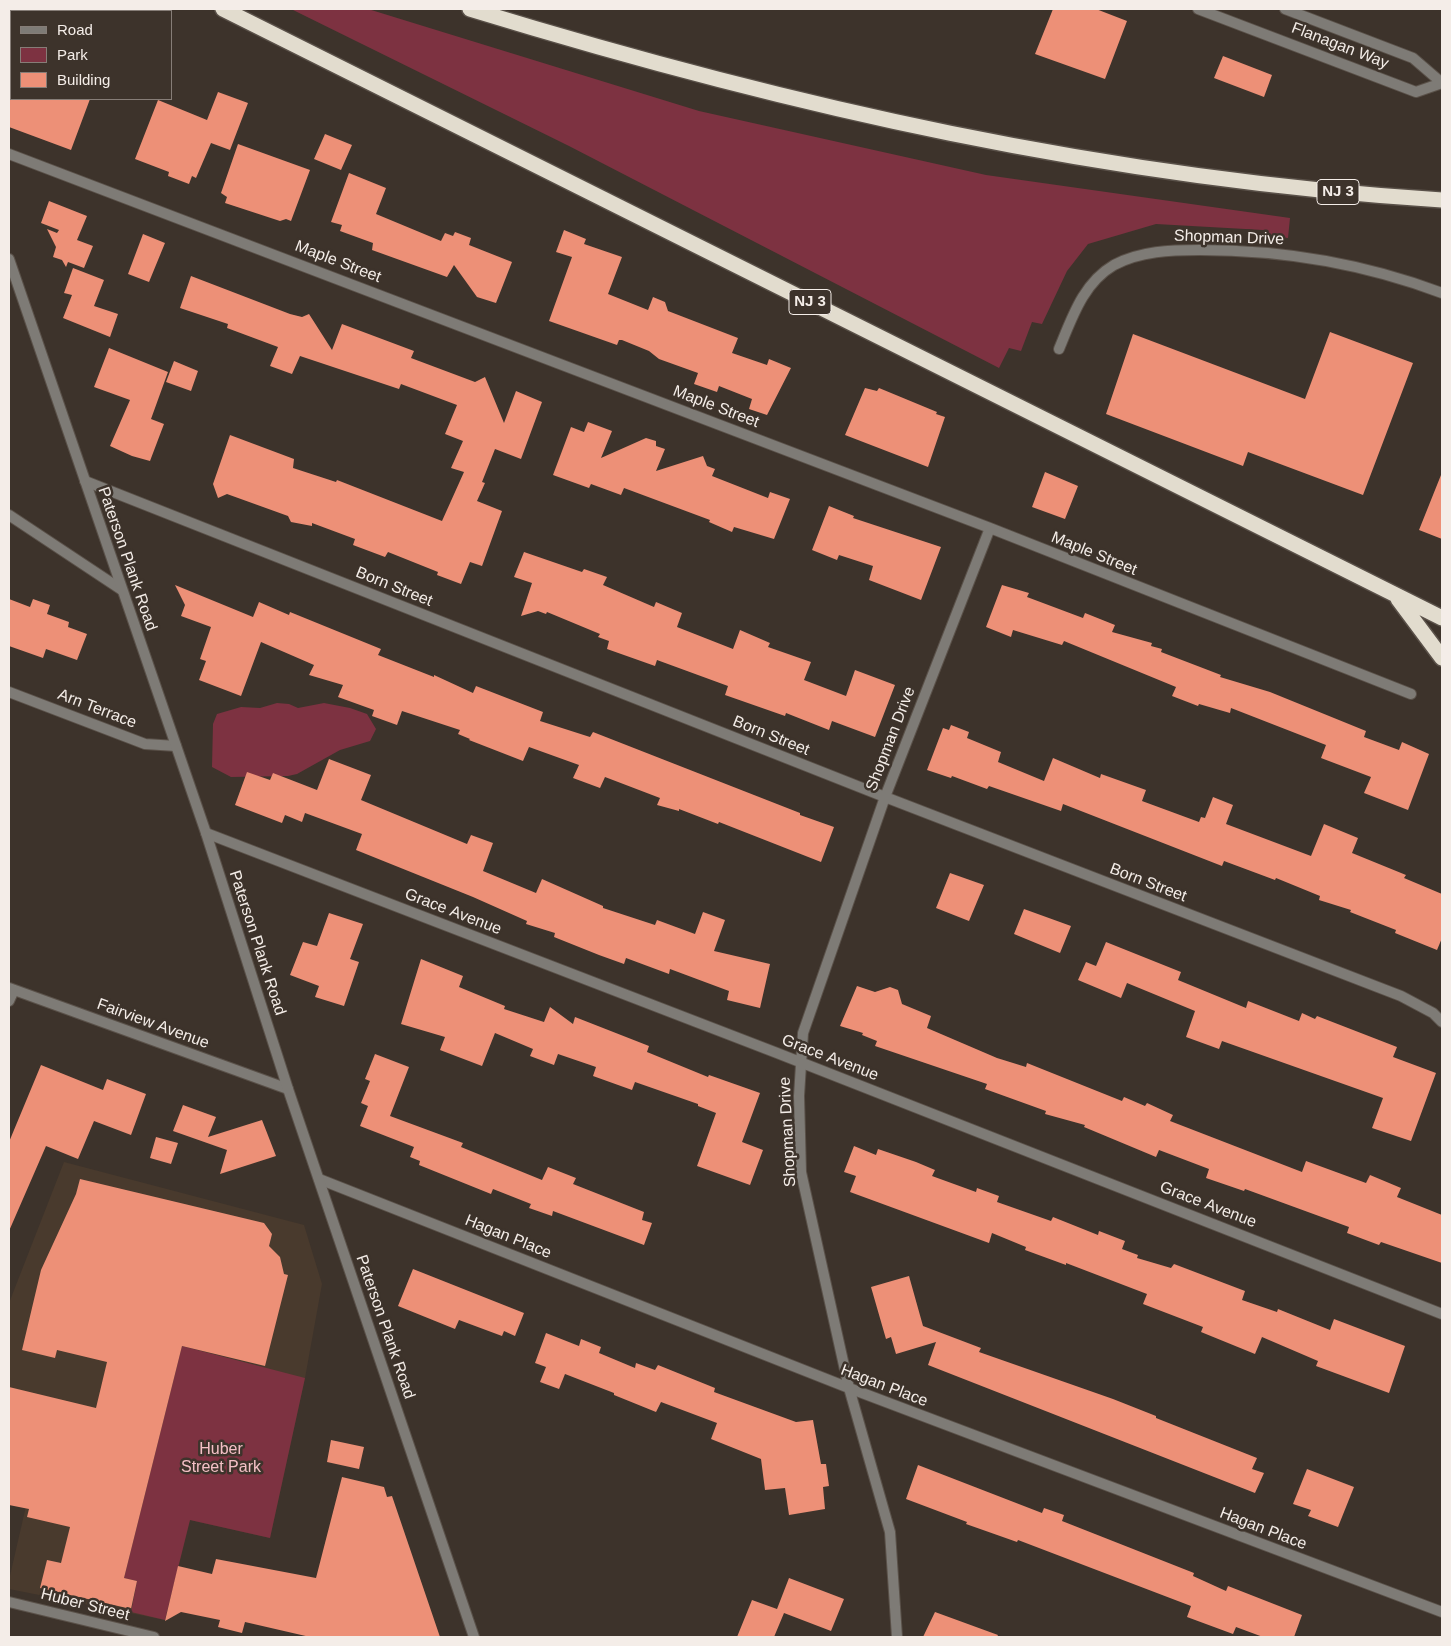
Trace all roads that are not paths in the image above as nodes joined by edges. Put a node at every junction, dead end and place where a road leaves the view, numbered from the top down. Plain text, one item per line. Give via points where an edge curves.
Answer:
1 (224, 9) edge
2 (470, 9) edge
3 (1198, 9) edge
4 (1285, 9) edge
5 (1442, 83) edge
6 (9, 154) edge
7 (1442, 200) edge
8 (9, 259) edge
9 (1442, 293) edge
10 (1059, 349) dead end
11 (85, 481) junction
12 (9, 515) edge
13 (990, 528) junction
14 (122, 590) junction
15 (1396, 595) junction
16 (1442, 618) edge
17 (1442, 658) edge
18 (9, 692) edge
19 (1411, 694) dead end
20 (176, 746) junction
21 (885, 797) junction
22 (206, 833) junction
23 (11, 989) edge
24 (9, 1001) edge
25 (1442, 1022) edge
26 (800, 1062) junction
27 (288, 1089) junction
28 (319, 1179) junction
29 (1442, 1314) edge
30 (849, 1388) junction
31 (9, 1602) edge
32 (1442, 1612) edge
33 (154, 1637) edge
34 (474, 1637) edge
35 (897, 1637) edge

1 - 15 highway, NJ 3
2 - 7 highway, NJ 3 via 610,52 746,88 978,140 1234,181
3 - 5 street, Flanagan Way via 1416,92
4 - 5 street, Flanagan Way via 1413,58
6 - 13 street, Maple Street
8 - 11 street, Paterson Plank Road
9 - 10 street, Shopman Drive via 1396,277 1286,254 1216,250 1148,253 1114,265 1090,286
11 - 14 street, Paterson Plank Road
11 - 21 street, Born Street
12 - 14 street
13 - 19 street, Maple Street
13 - 21 street, Shopman Drive
14 - 20 street, Paterson Plank Road
15 - 16 highway, NJ 3
15 - 17 highway
18 - 20 street, Arn Terrace via 144,744
20 - 22 street, Paterson Plank Road
21 - 25 street, Born Street via 1401,996 1433,1013
21 - 26 street, Shopman Drive via 803,1033
22 - 26 street, Grace Avenue
22 - 27 street, Paterson Plank Road
23 - 24 street
23 - 27 street, Fairview Avenue
26 - 29 street, Grace Avenue
26 - 30 street, Shopman Drive via 801,1172
27 - 28 street, Paterson Plank Road
28 - 30 street, Hagan Place
28 - 34 street, Paterson Plank Road
30 - 32 street, Hagan Place
30 - 35 street, Shopman Drive via 890,1532
31 - 33 street, Huber Street

